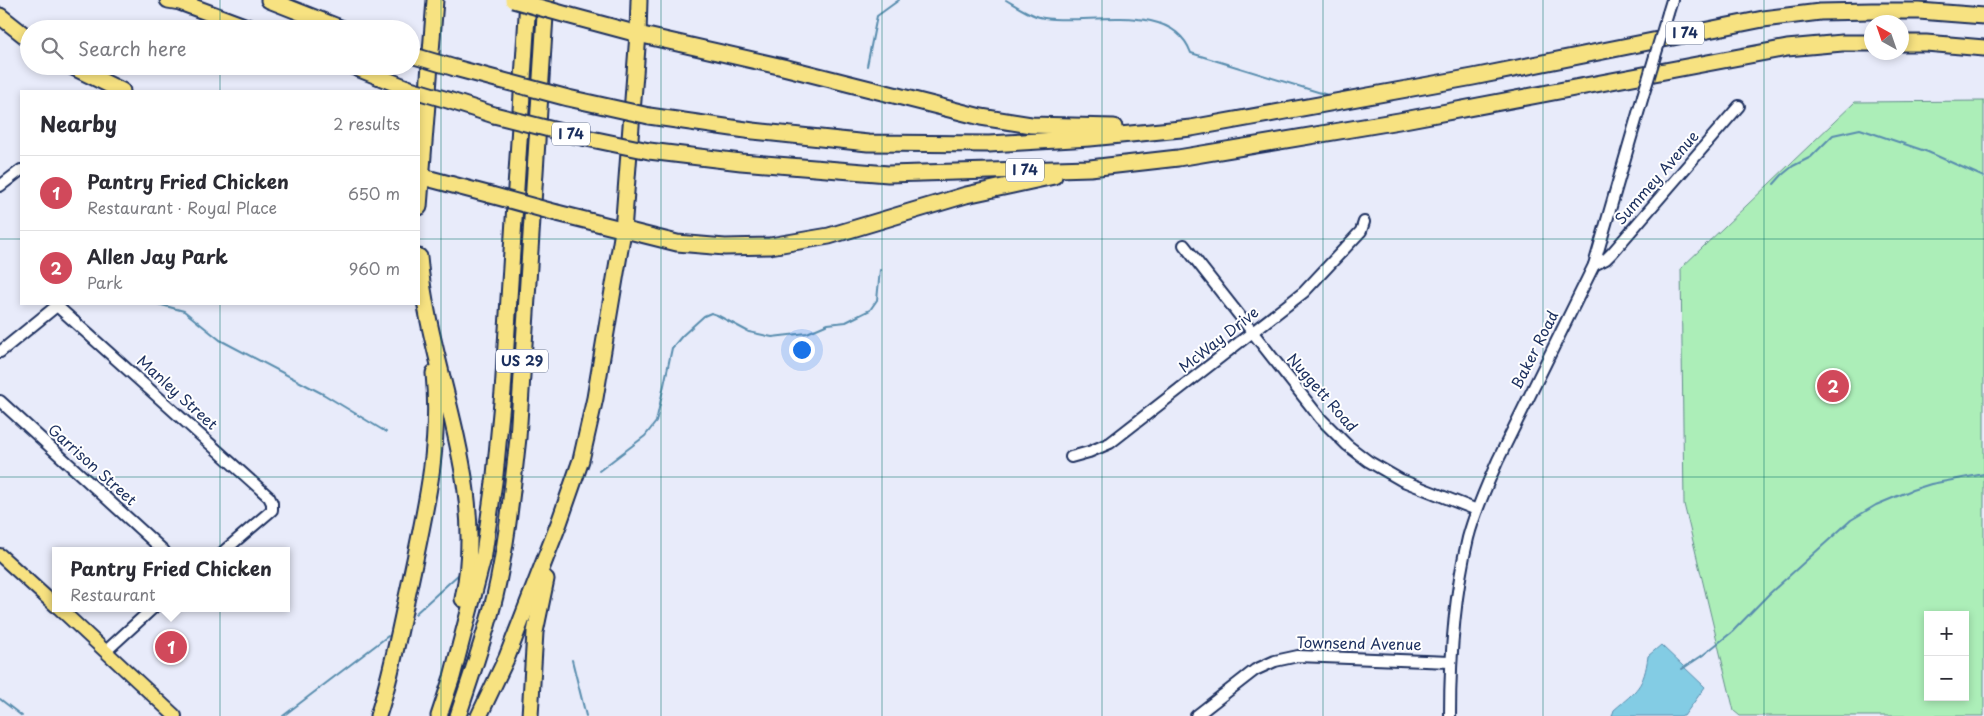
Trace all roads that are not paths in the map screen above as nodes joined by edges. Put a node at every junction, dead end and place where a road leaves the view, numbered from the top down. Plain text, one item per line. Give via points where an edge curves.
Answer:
1 (168, 0) edge
2 (198, 0) edge
3 (270, 0) edge
4 (436, 0) edge
5 (514, 0) edge
6 (528, 0) edge
7 (546, 0) edge
8 (639, 0) edge
9 (1672, 0) edge
10 (0, 16) edge
11 (1984, 16) edge
12 (228, 20) edge
13 (239, 20) edge
14 (320, 20) edge
15 (20, 32) edge
16 (638, 34) junction
17 (1864, 43) edge
18 (1909, 43) edge
19 (1984, 48) edge
20 (420, 58) edge
21 (87, 75) edge
22 (374, 75) edge
23 (120, 90) edge
24 (414, 90) edge
25 (420, 92) edge
26 (1739, 106) dead end
27 (1191, 128) junction
28 (1090, 168) junction
29 (20, 171) edge
30 (420, 177) edge
31 (0, 186) edge
32 (1364, 222) dead end
33 (623, 230) junction
34 (1184, 245) dead end
35 (1594, 265) junction
36 (420, 277) edge
37 (58, 305) edge
38 (429, 322) junction
39 (1252, 333) junction
40 (0, 352) edge
41 (0, 401) edge
42 (1071, 457) dead end
43 (1477, 510) junction
44 (560, 523) junction
45 (160, 547) edge
46 (229, 547) edge
47 (0, 555) edge
48 (52, 602) edge
49 (63, 612) edge
50 (149, 612) edge
51 (106, 651) junction
52 (1450, 662) junction
53 (452, 677) junction
54 (175, 716) edge
55 (378, 716) edge
56 (439, 716) edge
57 (458, 716) edge
58 (479, 716) edge
59 (530, 716) edge
60 (1196, 716) edge
61 (1450, 716) edge

1 - 12 highway
2 - 13 highway
3 - 14 highway
4 - 30 highway
5 - 16 highway, bridge
6 - 53 highway, US 29 via 495,476 484,554
7 - 57 highway, US 29 via 513,481 495,595
8 - 16 highway
9 - 35 street, Baker Road, bridge
10 - 15 highway
11 - 27 highway, I 74 via 1882,11 1820,12 1763,19 1473,77
16 - 27 highway via 981,117 1031,125
16 - 33 highway
17 - 28 highway, I 74 via 1787,48 1399,121 1178,158
18 - 19 highway
20 - 27 highway, I 74, bridge via 568,98 649,116 868,143 988,144
21 - 23 highway
22 - 24 highway, I 74, bridge
25 - 28 highway, I 74, bridge via 576,136 649,151 741,162 888,174
26 - 35 street, Summey Avenue via 1612,253
28 - 33 highway via 966,194 829,236 770,246 677,243
29 - 31 street
30 - 33 highway, bridge
32 - 39 street, McWay Drive via 1361,231 1304,292
33 - 44 highway via 595,398 581,460
34 - 39 street, Nuggett Road
35 - 43 street, Baker Road via 1511,431
36 - 38 highway
37 - 40 street
37 - 46 street, Manley Street via 269,497 272,510
38 - 53 highway via 462,456 467,500 466,587 452,652
38 - 55 highway via 437,423 434,463 394,656
39 - 42 street, McWay Drive via 1110,443
39 - 43 street, Nuggett Road via 1320,418 1347,445 1400,480
41 - 45 street, Garrison Street
43 - 52 street, Baker Road via 1461,571
44 - 58 highway via 507,656
44 - 59 highway via 534,632
47 - 48 main road
49 - 51 main road
50 - 51 street
51 - 54 main road
52 - 60 street, Townsend Avenue via 1298,656 1255,670
52 - 61 street, Baker Road
53 - 56 highway, US 29

